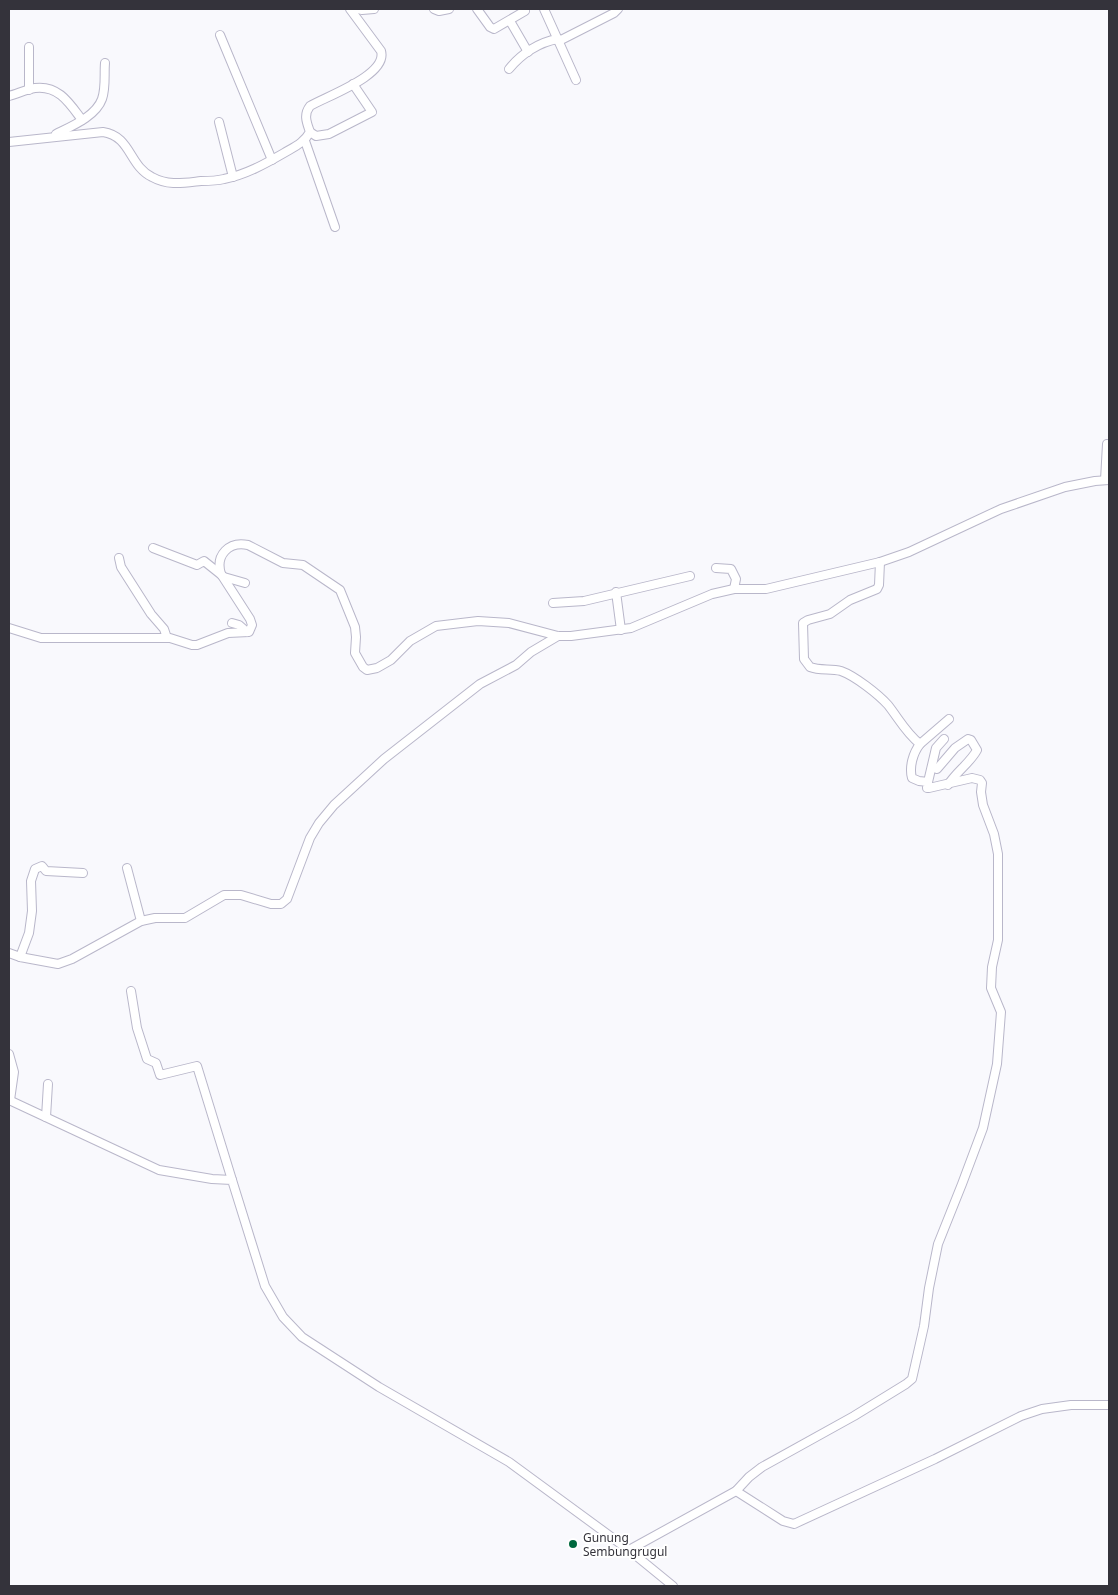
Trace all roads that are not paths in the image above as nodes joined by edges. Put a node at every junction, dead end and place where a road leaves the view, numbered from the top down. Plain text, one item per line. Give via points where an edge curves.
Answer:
1 (350, 9) edge
2 (358, 9) edge
3 (374, 9) edge
4 (434, 9) edge
5 (450, 9) edge
6 (477, 9) edge
7 (544, 9) edge
8 (618, 9) edge
9 (525, 11) dead end
10 (510, 21) junction
11 (220, 35) dead end
12 (558, 40) junction
13 (29, 47) dead end
14 (528, 52) junction
15 (105, 63) dead end
16 (509, 69) dead end
17 (576, 80) dead end
18 (353, 84) junction
19 (29, 90) junction
20 (9, 96) edge
21 (82, 120) junction
22 (220, 122) dead end
23 (310, 132) junction
24 (51, 137) junction
25 (305, 141) junction
26 (9, 142) edge
27 (272, 160) junction
28 (232, 177) junction
29 (335, 226) dead end
30 (1107, 444) dead end
31 (1107, 480) edge
32 (153, 548) dead end
33 (118, 558) dead end
34 (880, 562) junction
35 (716, 568) dead end
36 (690, 576) dead end
37 (224, 577) junction
38 (244, 583) dead end
39 (734, 589) junction
40 (616, 592) junction
41 (554, 603) dead end
42 (232, 623) dead end
43 (9, 628) edge
44 (621, 630) junction
45 (247, 632) junction
46 (558, 636) junction
47 (167, 638) junction
48 (949, 719) dead end
49 (944, 739) dead end
50 (920, 744) junction
51 (932, 767) junction
52 (928, 782) junction
53 (948, 785) junction
54 (127, 868) dead end
55 (83, 873) dead end
56 (141, 921) junction
57 (9, 953) edge
58 (20, 957) junction
59 (131, 991) dead end
60 (9, 1054) edge
61 (48, 1084) dead end
62 (9, 1100) edge
63 (46, 1117) junction
64 (232, 1180) junction
65 (1109, 1405) edge
66 (736, 1491) junction
67 (630, 1550) junction
68 (673, 1586) edge

1 - 18 street via 382,55 375,70
2 - 3 street
4 - 5 street
6 - 10 street via 490,28
7 - 12 street
8 - 12 street
9 - 10 street
10 - 14 street
11 - 27 street
12 - 14 street via 547,41
12 - 17 street
13 - 19 street
14 - 16 street
15 - 21 street via 102,100
18 - 23 street via 310,106 306,117
18 - 23 street via 372,112 329,134 316,136
19 - 20 street
19 - 21 street via 56,91
21 - 24 street
22 - 28 street
23 - 25 street
24 - 26 street
24 - 28 street via 91,132 112,134 123,141 140,168 150,176 169,183
25 - 27 street
25 - 29 street
27 - 28 street
30 - 31 street
31 - 34 street via 1065,487 1001,509
32 - 37 street via 197,565 204,561
33 - 47 street
34 - 39 street via 766,589
34 - 50 street via 877,589 850,600 830,614 803,623 804,659 810,667 842,672 878,696
35 - 39 street via 731,569 736,579
36 - 40 street
37 - 38 street
37 - 45 street via 250,619 251,628
37 - 46 street via 220,568 221,558 237,544 248,545 283,563 308,568 337,587 342,594 356,632 355,653 367,670 390,660 410,641 436,626 478,621 509,623
39 - 44 street via 712,594
40 - 41 street via 584,601
40 - 44 street
42 - 45 street
43 - 47 street via 41,638
44 - 46 street
45 - 47 street via 228,633 197,645
46 - 56 street via 516,665 480,684 384,758 334,805 310,838 285,902 271,904 231,894 217,898 185,918
48 - 50 street
49 - 51 street via 936,748
50 - 52 street via 910,769 911,775 916,781
51 - 52 street
51 - 53 street via 936,769 960,743 971,740 976,750 973,756
52 - 53 street via 927,788
53 - 66 street via 972,778 980,780 983,804 994,834 998,854 998,940 991,988 1001,1012 993,1087 980,1136 938,1244 914,1375 906,1384 854,1416 762,1467
54 - 56 street
55 - 58 street via 46,871 42,866 35,869 31,881 29,933
56 - 58 street via 58,964
57 - 58 street
59 - 64 street via 137,1028 147,1059 156,1064 160,1075 197,1066
60 - 62 street via 14,1072
61 - 63 street
62 - 63 street
63 - 64 street via 159,1170
64 - 67 street via 265,1286 282,1317 302,1337 379,1388 508,1462
65 - 66 street via 1042,1409 1021,1416 794,1524 783,1522
66 - 67 street
67 - 68 street

